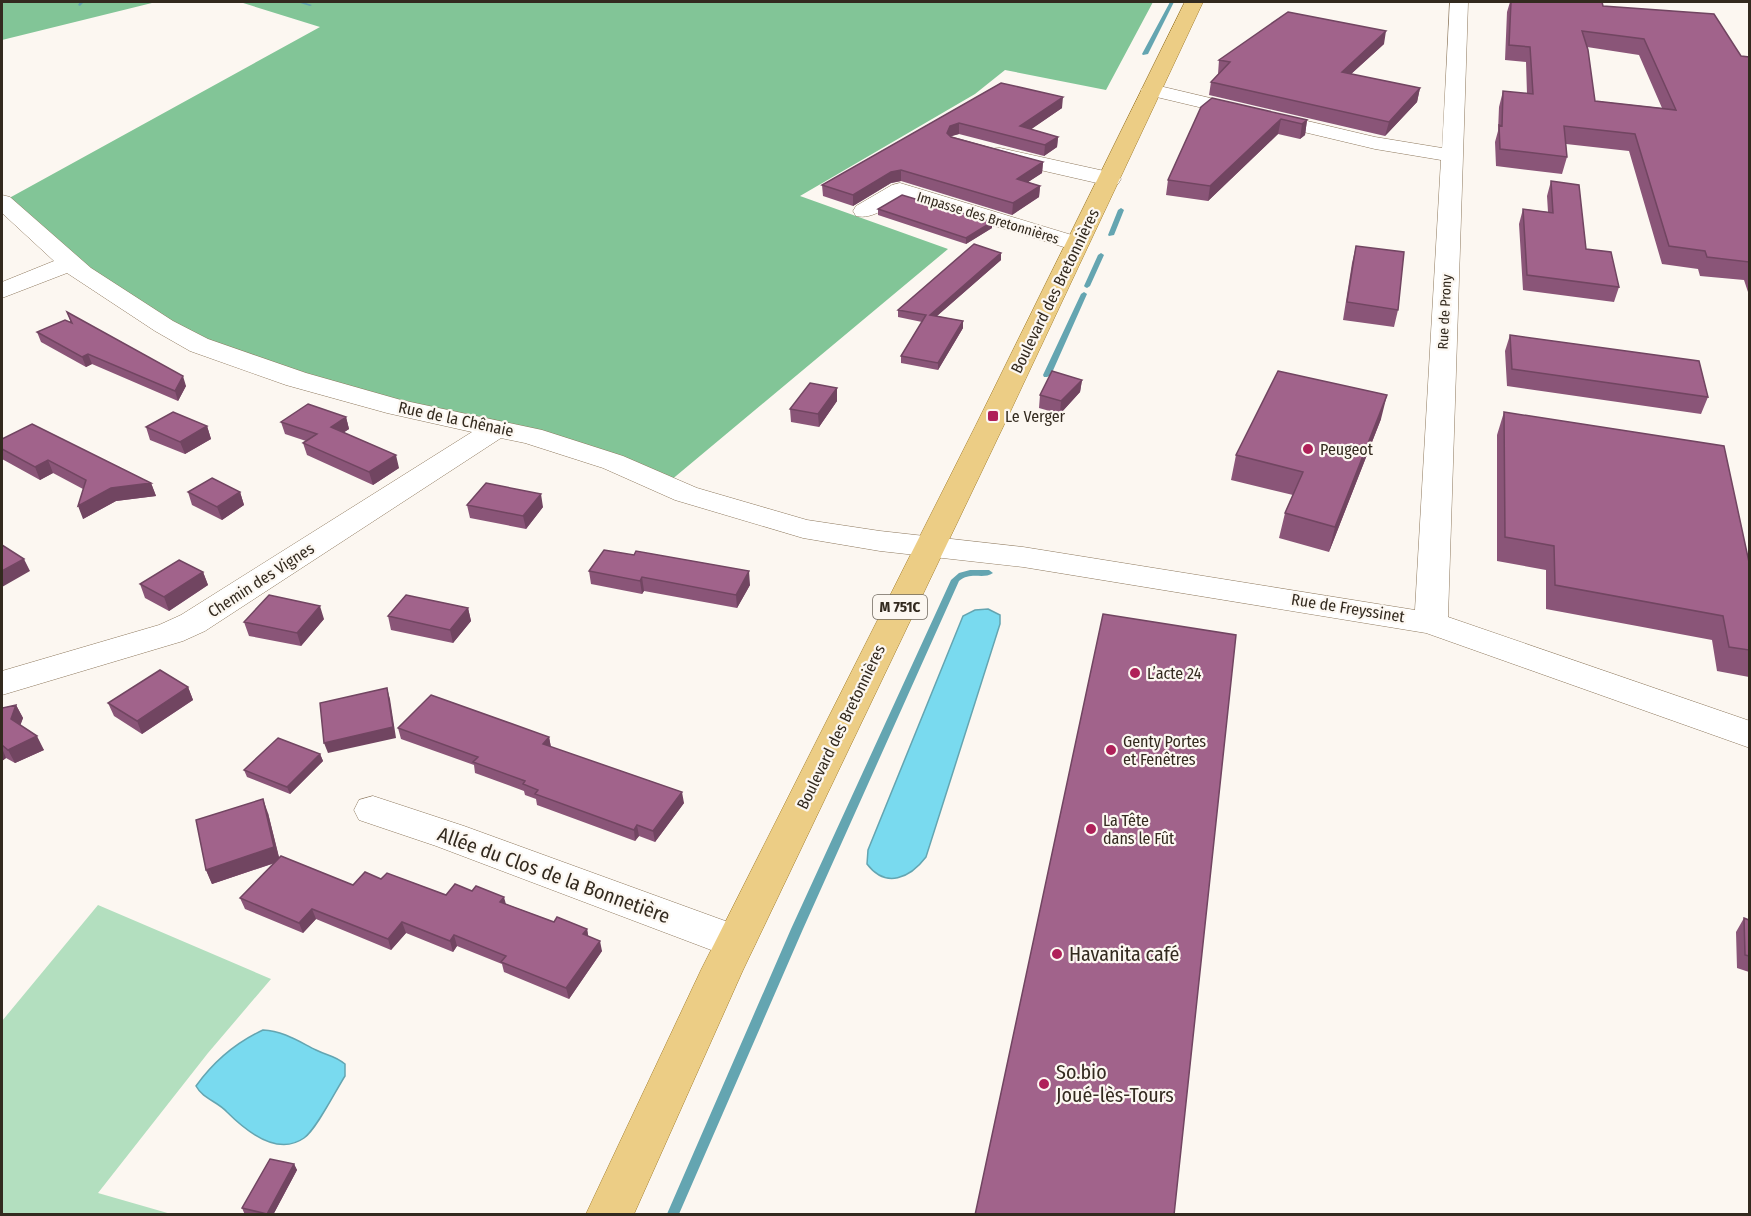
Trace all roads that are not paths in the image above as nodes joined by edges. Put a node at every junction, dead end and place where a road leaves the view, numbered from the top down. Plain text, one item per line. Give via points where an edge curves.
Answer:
1 (1194, 2) edge
2 (1459, 2) edge
3 (1151, 90) junction
4 (980, 148) edge
5 (1453, 156) junction
6 (924, 177) edge
7 (1110, 178) junction
8 (900, 190) junction
9 (9, 208) edge
10 (864, 211) dead end
11 (1077, 244) junction
12 (70, 263) junction
13 (2, 291) edge
14 (497, 428) junction
15 (931, 546) junction
16 (1431, 623) junction
17 (2, 683) edge
18 (1749, 735) edge
19 (373, 810) dead end
20 (735, 942) junction
21 (610, 1215) edge

1 - 3 main road, Boulevard des Bretonnières / M 751C
2 - 5 street, Rue de Prony
3 - 5 street via 1376,143
3 - 7 main road, Boulevard des Bretonnières / M 751C
4 - 7 street
5 - 16 street, Rue de Prony
6 - 8 street, Impasse des Bretonnières
7 - 11 main road, Boulevard des Bretonnières / M 751C
8 - 10 street, Impasse des Bretonnières
8 - 11 street, Impasse des Bretonnières
9 - 12 street, Rue de la Chênaie
11 - 15 main road, Boulevard des Bretonnières / M 751C
12 - 13 street
12 - 14 street, Rue de la Chênaie via 142,313 199,345 348,394
14 - 15 street, Rue de la Chênaie via 613,462 686,494 754,516 803,529
14 - 17 street, Chemin des Vignes via 194,623
15 - 16 street, Rue de Freyssinet via 1023,557
15 - 20 main road, Boulevard des Bretonnières / M 751C
16 - 18 street, Rue de Freyssinet
19 - 20 street, Allée du Clos de la Bonnetière
20 - 21 main road, Boulevard des Bretonnières / M 751C

